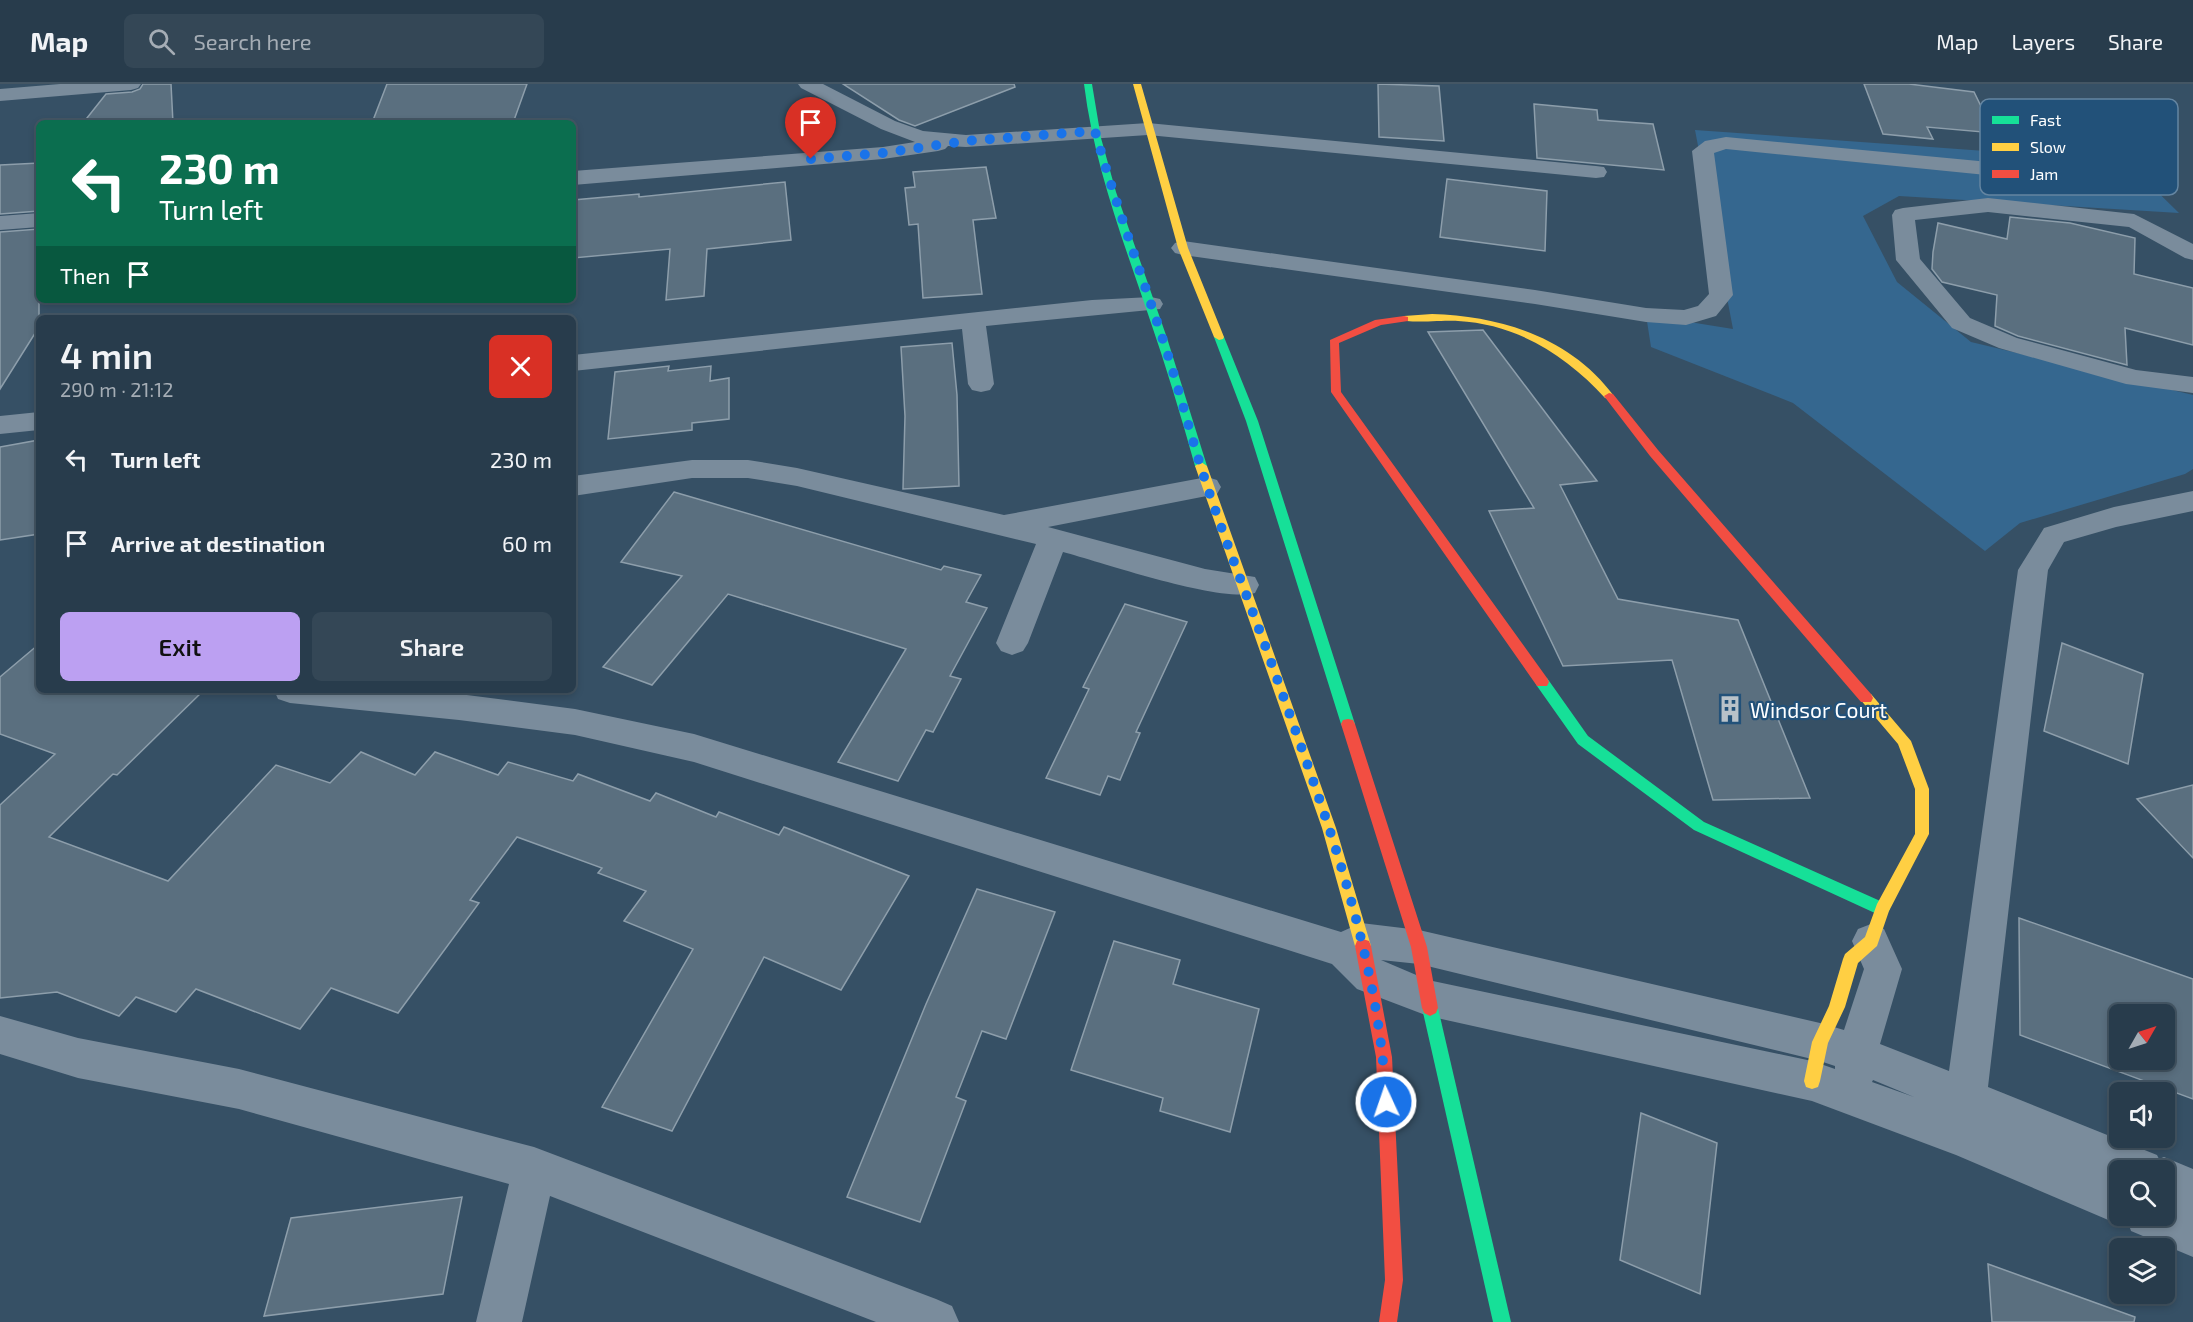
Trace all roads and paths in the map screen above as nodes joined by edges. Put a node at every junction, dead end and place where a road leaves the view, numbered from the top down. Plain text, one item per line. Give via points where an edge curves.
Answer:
1 (131, 84) edge
2 (808, 84) edge
3 (1088, 84) edge
4 (1137, 84) edge
5 (84, 86) edge
6 (0, 95) edge
7 (1148, 129) junction
8 (1095, 131) junction
9 (966, 141) junction
10 (1980, 168) edge
11 (1596, 172) dead end
12 (576, 178) edge
13 (36, 220) edge
14 (0, 223) edge
15 (1183, 248) junction
16 (2193, 253) edge
17 (1151, 304) junction
18 (973, 320) junction
19 (576, 363) edge
20 (981, 384) dead end
21 (2193, 385) edge
22 (36, 420) edge
23 (0, 425) edge
24 (576, 486) edge
25 (1208, 487) junction
26 (2193, 501) edge
27 (1002, 526) junction
28 (1053, 540) junction
29 (1244, 585) junction
30 (1012, 643) dead end
31 (321, 693) edge
32 (1876, 925) junction
33 (1352, 945) junction
34 (1419, 947) junction
35 (1371, 976) junction
36 (1428, 998) junction
37 (0, 1035) edge
38 (1838, 1048) junction
39 (1812, 1081) junction
40 (1852, 1096) junction
41 (1963, 1117) junction
42 (2109, 1160) edge
43 (534, 1169) junction
44 (2175, 1184) edge
45 (2193, 1191) edge
46 (2109, 1197) edge
47 (2172, 1226) edge
48 (2193, 1235) edge
49 (499, 1322) edge
50 (936, 1322) edge
51 (1388, 1322) edge
52 (1502, 1322) edge

1 - 5 street
2 - 9 street via 920,137
3 - 8 street
4 - 7 street
5 - 6 street
7 - 8 street
7 - 11 street
7 - 15 street
8 - 9 street
8 - 17 street via 1114,200
9 - 12 street via 883,153
10 - 15 street via 1726,143 1712,145 1703,151 1721,295 1707,311 1686,318
13 - 14 street
15 - 34 street via 1252,421
16 - 21 street via 2134,221 1988,205 1903,215 1908,260 1961,323 2008,343 2135,378
17 - 18 street
17 - 25 street
18 - 19 street
18 - 20 street
22 - 23 street
24 - 27 street via 692,469 748,469
25 - 27 street
25 - 29 street
26 - 41 street via 2054,535 2033,570
27 - 28 street
28 - 29 street via 1205,580
28 - 30 street
29 - 33 street via 1329,828
31 - 33 street via 574,722 694,748 1283,933
32 - 32 street via 1922,834 1922,789 1904,741 1654,453 1597,380 1554,346 1491,321 1423,316 1379,322 1334,342 1336,392 1583,740 1700,826
32 - 38 street via 1882,969
33 - 34 street
33 - 35 street
34 - 36 street
34 - 38 street
35 - 36 street
35 - 51 street via 1384,1057 1394,1280
36 - 39 street
36 - 52 street
37 - 43 street via 78,1058 239,1089
38 - 39 street
38 - 40 street
38 - 41 street
39 - 40 street
40 - 41 street
41 - 42 street
41 - 46 street
43 - 49 street
43 - 50 street
44 - 45 street
47 - 48 street

